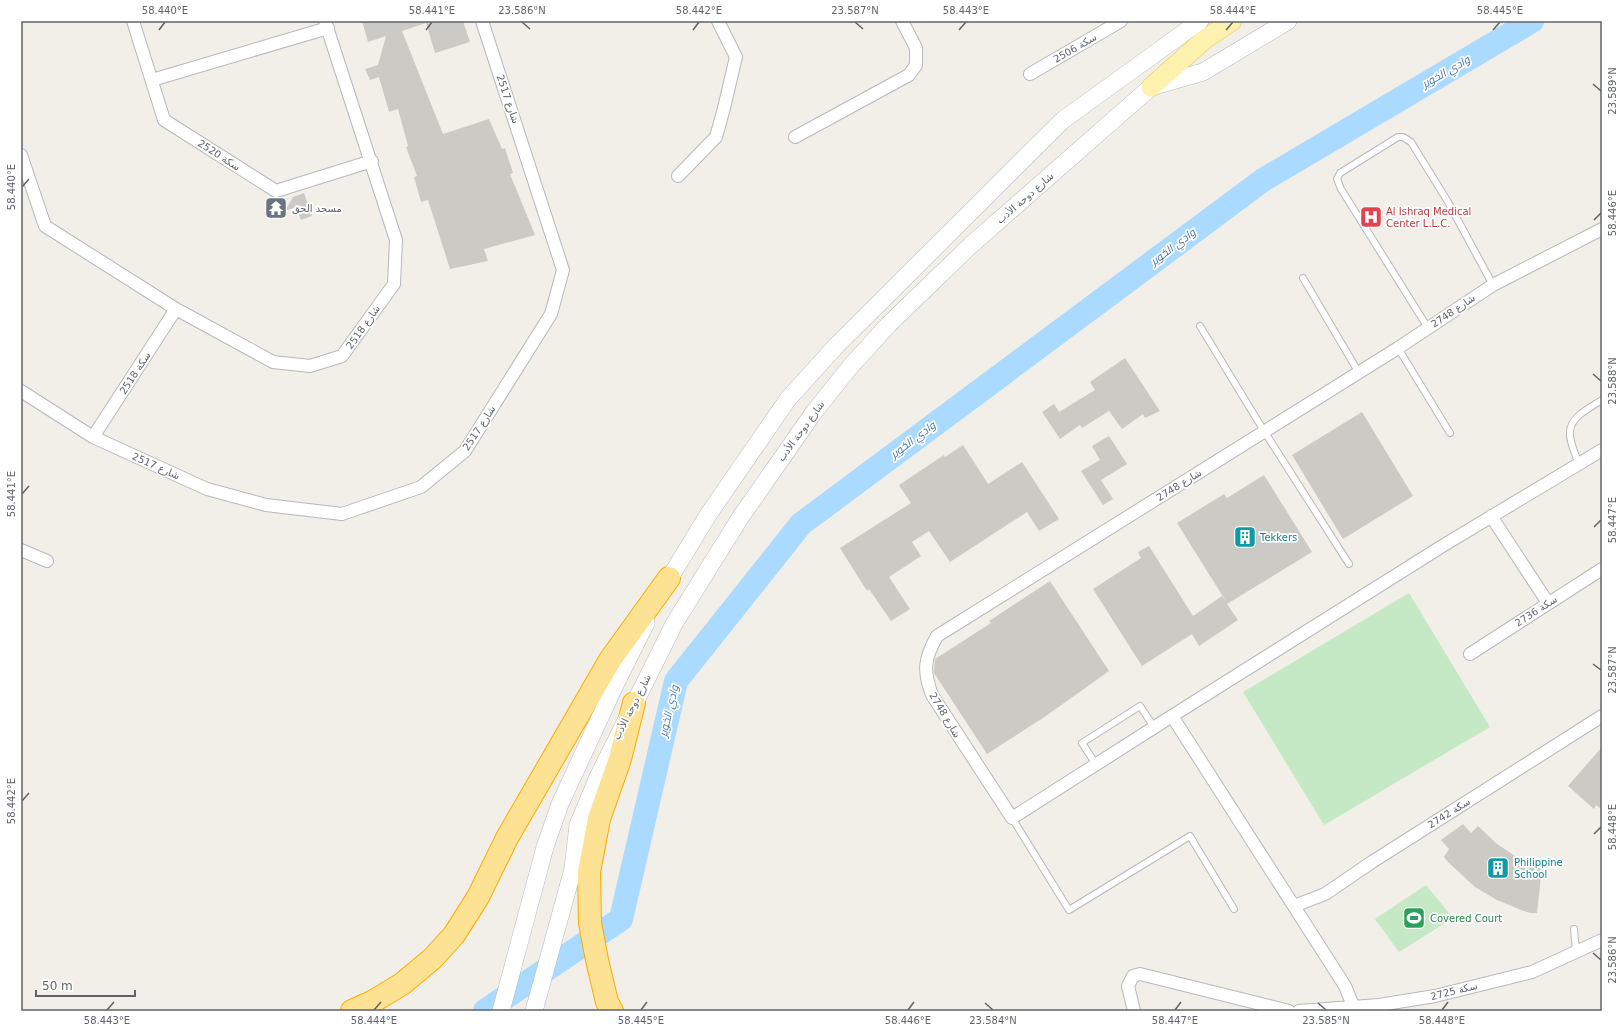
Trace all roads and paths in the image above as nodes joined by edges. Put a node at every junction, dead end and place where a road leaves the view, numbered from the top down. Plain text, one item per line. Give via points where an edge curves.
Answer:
1 (133, 21) edge
2 (482, 21) edge
3 (718, 21) edge
4 (902, 21) edge
5 (1121, 21) edge
6 (1200, 21) edge
7 (1232, 21) edge
8 (1288, 21) edge
9 (327, 24) edge
10 (1030, 74) dead end
11 (152, 80) junction
12 (1151, 87) junction
13 (795, 137) dead end
14 (21, 155) edge
15 (372, 161) junction
16 (678, 176) dead end
17 (1602, 229) edge
18 (1303, 278) dead end
19 (1493, 285) junction
20 (176, 309) junction
21 (1200, 326) dead end
22 (1428, 328) junction
23 (1398, 348) junction
24 (1359, 373) junction
25 (21, 391) edge
26 (1602, 400) edge
27 (1264, 432) junction
28 (1450, 433) dead end
29 (94, 437) junction
30 (1602, 450) edge
31 (1578, 463) junction
32 (1491, 516) junction
33 (21, 550) edge
34 (47, 561) dead end
35 (1349, 564) dead end
36 (1602, 569) edge
37 (669, 578) junction
38 (1548, 603) junction
39 (1470, 654) dead end
40 (634, 703) junction
41 (1172, 716) junction
42 (1602, 716) edge
43 (1154, 727) junction
44 (1095, 764) junction
45 (1012, 818) junction
46 (1294, 906) junction
47 (1234, 909) dead end
48 (1574, 929) dead end
49 (1602, 940) edge
50 (1576, 952) junction
51 (1354, 1008) junction
52 (1380, 1008) edge
53 (352, 1011) edge
54 (501, 1011) edge
55 (534, 1011) edge
56 (612, 1011) edge
57 (1134, 1011) edge
58 (1289, 1011) edge
59 (1299, 1011) edge

1 - 11 street, سكة 2520
2 - 29 street, 2517 شارع via 563,270 551,314 465,451 421,487 342,514 266,505 207,489
3 - 16 street via 736,57 724,108 716,137
4 - 13 street via 916,48 916,65 909,75
5 - 10 street, سكة 2506
6 - 37 main road via 1063,120 837,345 788,399 708,515
7 - 12 main road via 1204,40
8 - 12 main road, شارع دوحة الأدب via 1203,72
9 - 11 street
9 - 15 street, 2518 شارع
11 - 15 street, سكة 2520 via 164,120 276,192
12 - 40 main road, شارع دوحة الأدب via 971,245 889,324 850,367 814,412 740,518 674,624
14 - 20 street, 2518 شارع via 45,226
15 - 20 street, 2518 شارع via 396,240 394,284 342,356 310,366 273,362
17 - 19 street, شارع 2748
18 - 24 lane
19 - 22 street, شارع 2748
19 - 22 lane via 1448,202 1411,142 1398,136 1340,173 1337,179 1341,189
20 - 29 street, سكة 2518
21 - 27 lane
22 - 23 street, شارع 2748
23 - 24 street, شارع 2748
23 - 28 lane
24 - 27 street, شارع 2748
25 - 29 street, 2517 شارع
26 - 31 lane via 1572,422 1570,433
27 - 35 lane
27 - 45 street, شارع 2748 via 937,636 928,651 925,676 932,695
30 - 31 street
31 - 32 street
32 - 38 street
32 - 41 street
33 - 34 street
36 - 38 street, سكة 2736
37 - 53 highway via 610,660 510,832 478,897 454,935 432,959 402,984
37 - 54 main road via 616,683 560,804 545,847
38 - 39 street, سكة 2736
40 - 55 main road, شارع دوحة الأدب via 578,825 573,870
40 - 56 highway via 620,759 599,819 589,872 592,930 600,974
41 - 43 street
41 - 46 street
42 - 46 street, سكة 2742 via 1325,894
43 - 44 street
43 - 44 lane via 1140,706 1082,743
44 - 45 street
45 - 47 lane via 1069,910 1190,836
46 - 51 street via 1345,986
48 - 50 lane
49 - 50 street, سكة 2725
50 - 52 street, سكة 2725 via 1532,972
51 - 52 street, سكة 2725
51 - 59 street, سكة 2725
57 - 58 street via 1128,986 1133,976 1140,974

